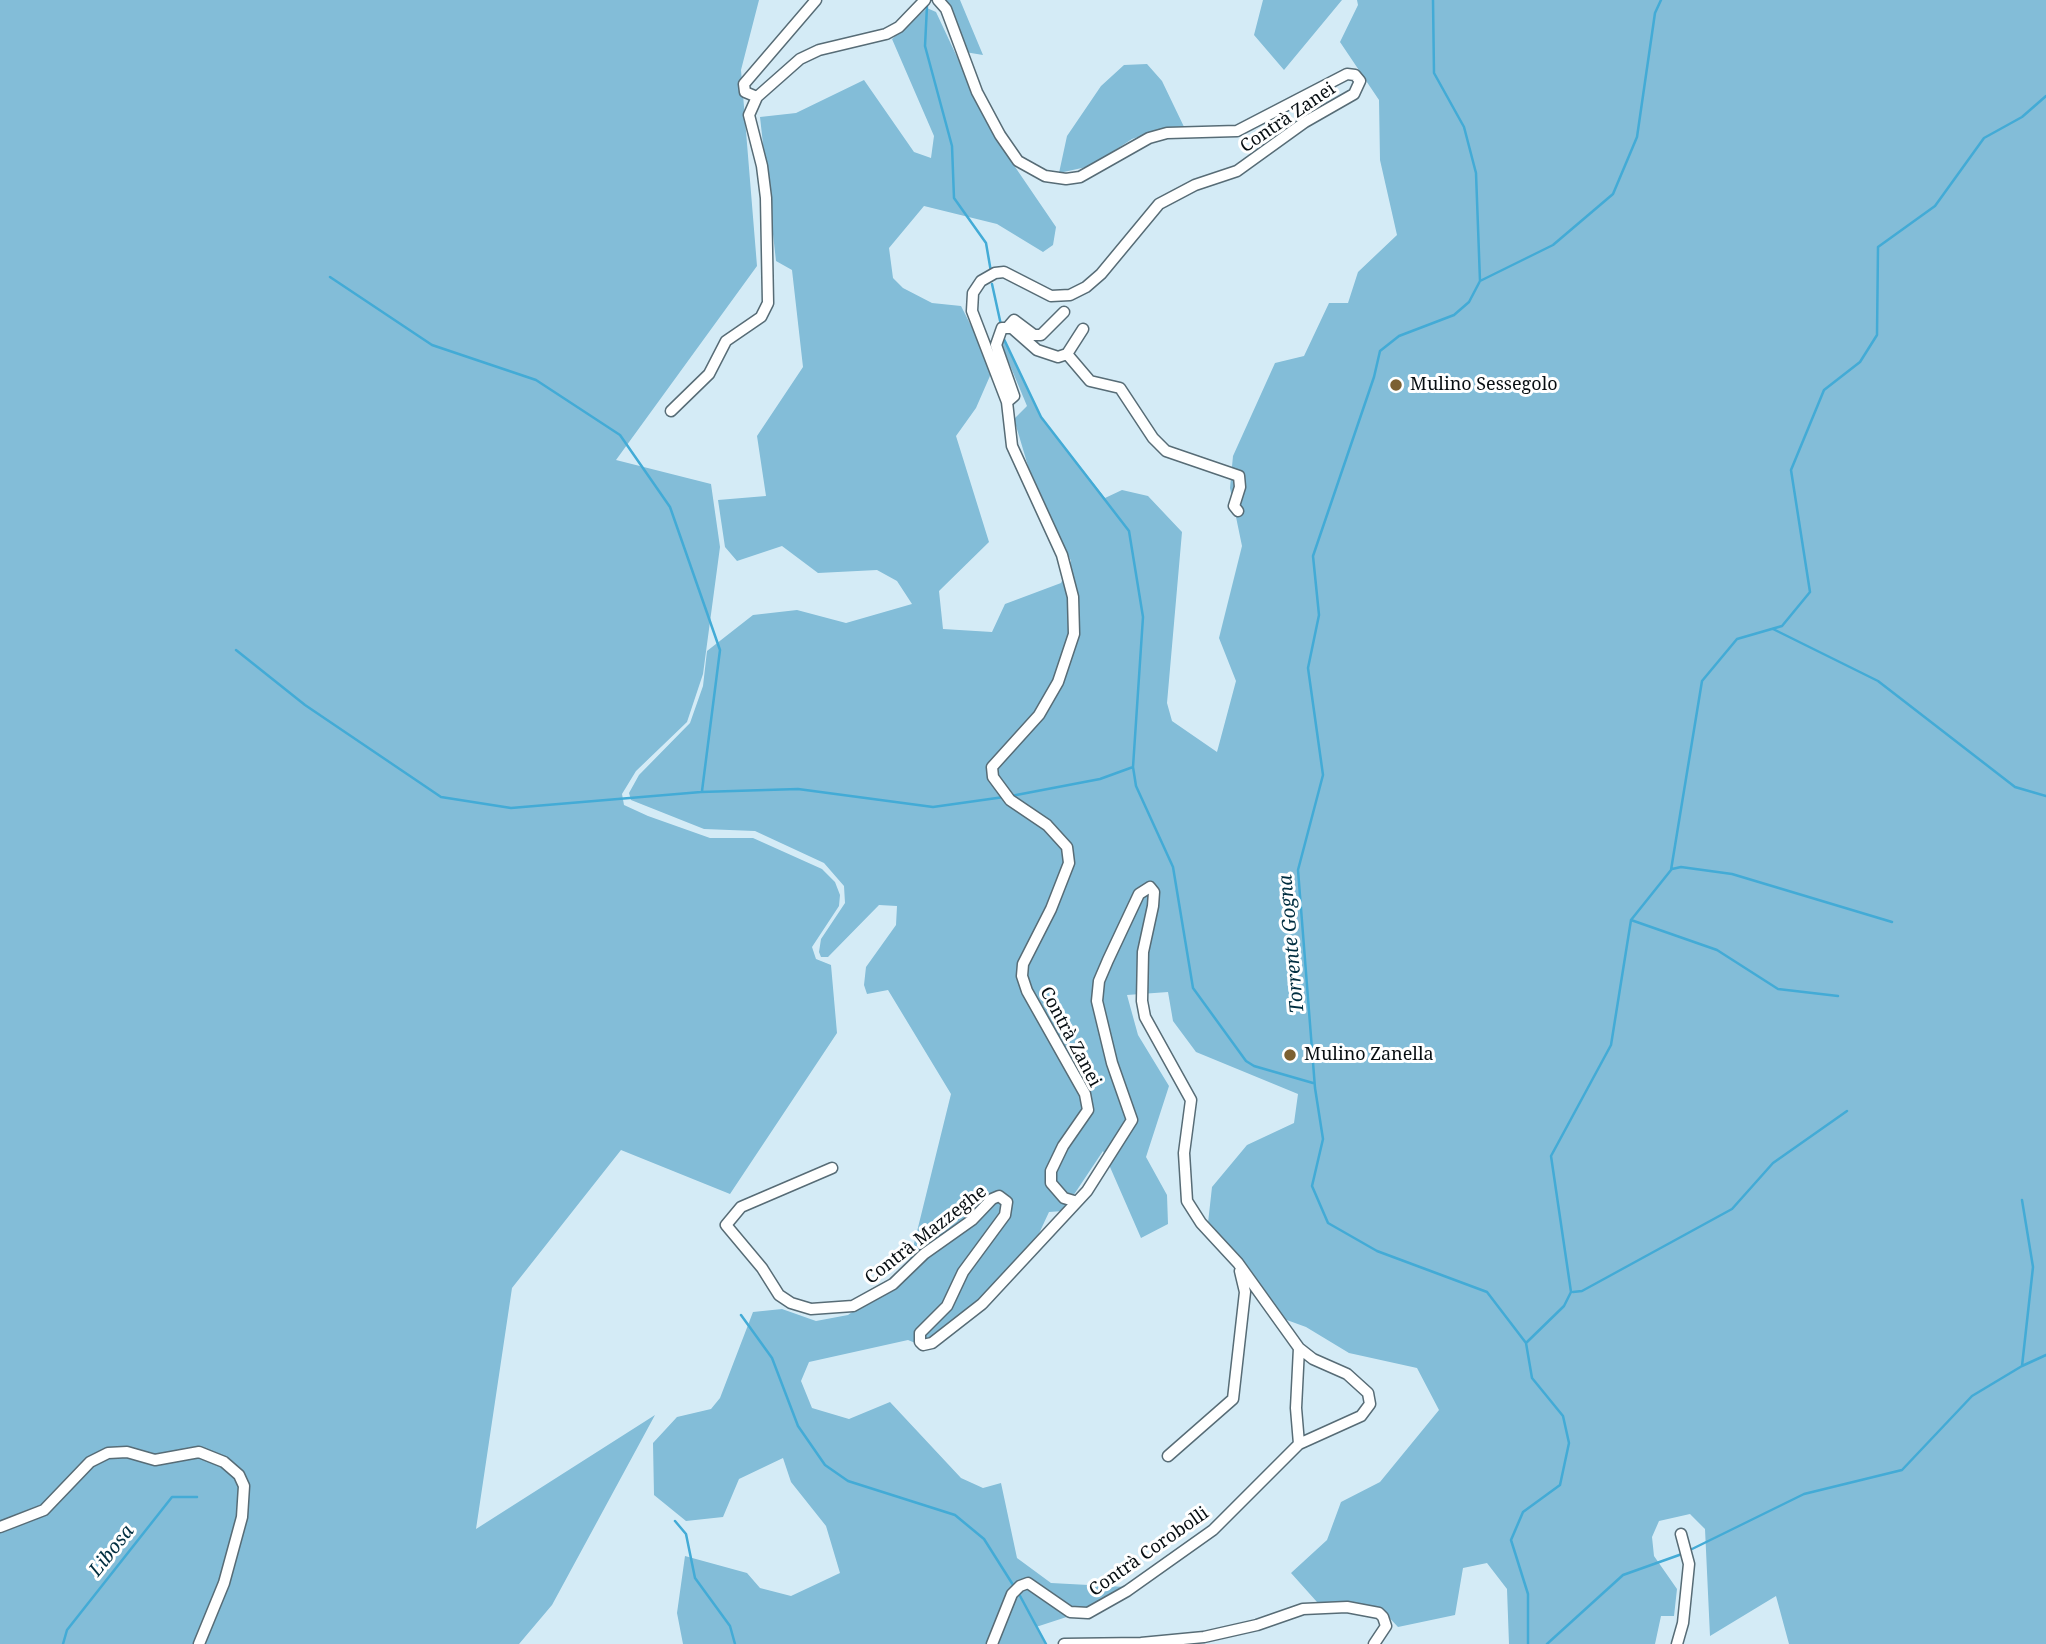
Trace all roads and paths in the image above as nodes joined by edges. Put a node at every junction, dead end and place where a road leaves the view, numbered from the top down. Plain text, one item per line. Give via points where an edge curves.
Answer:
1 (816, 0) edge
2 (925, 0) edge
3 (938, 0) edge
4 (757, 97) junction
5 (1064, 312) dead end
6 (1008, 327) junction
7 (1083, 329) dead end
8 (1067, 354) junction
9 (1007, 402) junction
10 (671, 411) dead end
11 (1238, 511) dead end
12 (832, 1168) dead end
13 (1074, 1201) junction
14 (1238, 1264) junction
15 (1299, 1348) junction
16 (1299, 1444) junction
17 (1168, 1456) dead end
18 (0, 1527) edge
19 (1681, 1534) dead end
20 (199, 1644) edge
21 (992, 1644) edge
22 (1064, 1644) edge
23 (1374, 1644) edge
24 (1677, 1644) edge

1 - 4 street via 744,84 745,92
2 - 4 street via 886,34 818,50 800,59
3 - 9 street, Contrà Zanei via 946,9 977,92 1000,135 1018,161 1045,176 1080,177 1157,136 1237,131 1347,74 1360,82 1353,94 1237,171 1159,204 1086,287 1051,296 1004,272 981,281 973,293 972,310
4 - 10 street via 750,115 762,166 768,303 761,317 726,341 709,374
5 - 6 street via 1041,335 1014,320
6 - 8 street via 1037,350 1058,357
6 - 9 street, Contrà Zanei via 1002,328 996,341 1014,396
7 - 8 street
8 - 11 street via 1093,382 1120,388 1166,451 1239,476 1234,506
9 - 13 street, Contrà Zanei via 1012,446 1070,578 1074,634 1058,682 1039,715 992,767 993,777 1007,796 1067,847 1069,863 1023,964 1022,976 1086,1094 1087,1110 1051,1171 1051,1184
12 - 13 street, Contrà Mazzeghe via 741,1207 726,1224 779,1295 811,1309 838,1310 868,1299 893,1284 992,1199 999,1196 1007,1202 1005,1215 963,1272 947,1306 920,1332 922,1345 932,1343 982,1304
13 - 14 street, Contrà Corobolli via 1087,1191 1132,1121 1097,1002 1108,960 1139,894 1150,887 1154,892 1143,952 1142,1001 1146,1017 1191,1100 1184,1153 1187,1201 1213,1239
14 - 15 street, Contrà Corobolli
14 - 17 street via 1245,1292 1233,1399
15 - 16 street
15 - 16 street, Contrà Corobolli via 1347,1374 1368,1393 1370,1404 1361,1416
16 - 21 street, Contrà Corobolli via 1213,1530 1088,1613 1070,1612 1028,1583 1020,1586 1012,1594
18 - 20 street via 44,1510 90,1462 108,1452 127,1452 155,1461 200,1452 224,1462 244,1486 242,1517 224,1583
19 - 24 street via 1687,1551 1683,1623
22 - 23 street via 1204,1637 1303,1609 1347,1607 1383,1617 1386,1626

